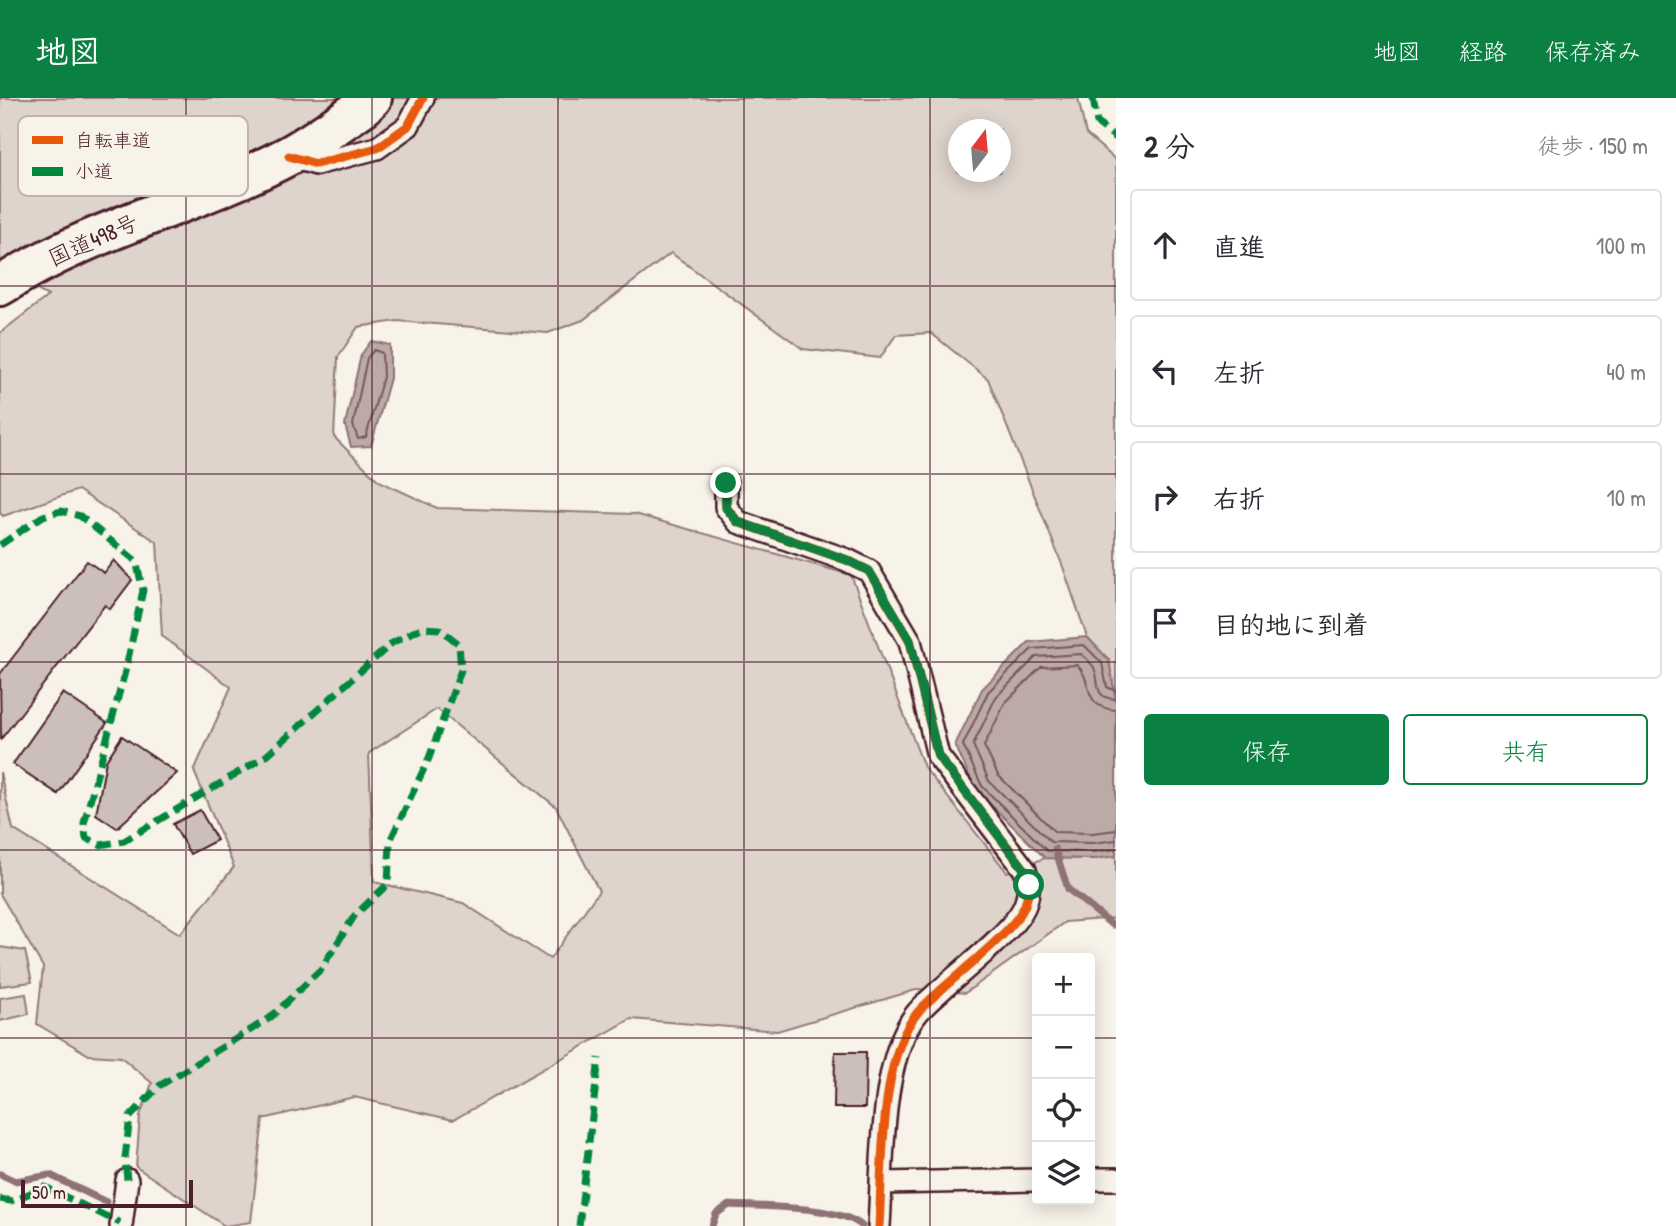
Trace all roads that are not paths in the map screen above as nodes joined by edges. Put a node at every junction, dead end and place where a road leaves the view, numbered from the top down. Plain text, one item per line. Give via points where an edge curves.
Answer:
1 (372, 98) edge
2 (423, 98) edge
3 (289, 156) junction
4 (248, 175) edge
5 (197, 196) edge
6 (0, 286) edge
7 (726, 483) dead end
8 (1095, 1179) edge
9 (1116, 1179) edge
10 (127, 1180) dead end
11 (1032, 1180) edge
12 (882, 1183) junction
13 (879, 1224) edge
14 (121, 1226) edge

1 - 3 highway, 国道498号
2 - 3 street via 408,126 377,148 316,164
3 - 4 highway, 国道498号
5 - 6 highway, 国道498号 via 82,242
7 - 12 street via 726,508 738,522 869,571 910,640 938,756 1025,870 1029,885 1026,904 1014,923 916,1013 897,1049 888,1087
8 - 9 street
10 - 14 street
11 - 12 street
12 - 13 street

